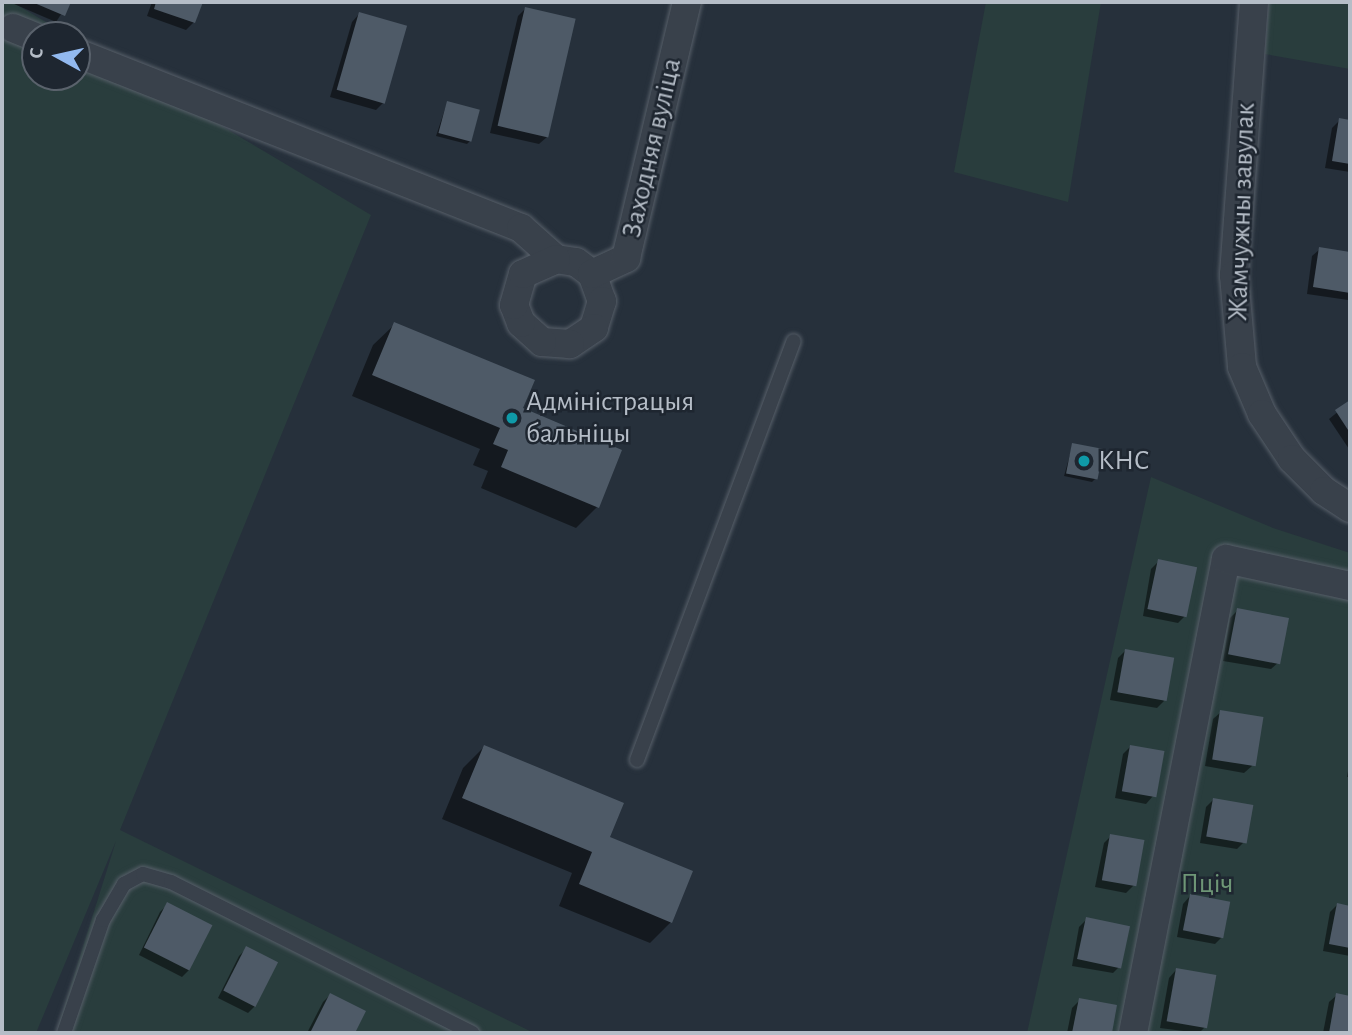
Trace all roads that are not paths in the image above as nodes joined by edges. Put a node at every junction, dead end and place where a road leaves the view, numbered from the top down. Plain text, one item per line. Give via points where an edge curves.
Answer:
1 (687, 2) edge
2 (1254, 2) edge
3 (91, 59) edge
4 (555, 259) junction
5 (592, 274) junction
6 (794, 341) dead end
7 (1350, 508) edge
8 (1350, 586) edge
9 (637, 760) dead end
10 (64, 1033) edge
11 (472, 1033) edge
12 (1133, 1033) edge

1 - 5 street, Заходняя вуліца via 626,258
2 - 7 street, Жамчужны завулак via 1234,275 1242,367 1262,414 1292,459 1324,491
3 - 4 street via 521,228
4 - 5 street via 576,262
4 - 5 street via 523,274 514,305 521,323 542,342 570,344 594,328 602,301
6 - 9 lane
8 - 12 street via 1226,559
10 - 11 lane via 103,920 124,884 143,874 171,881

